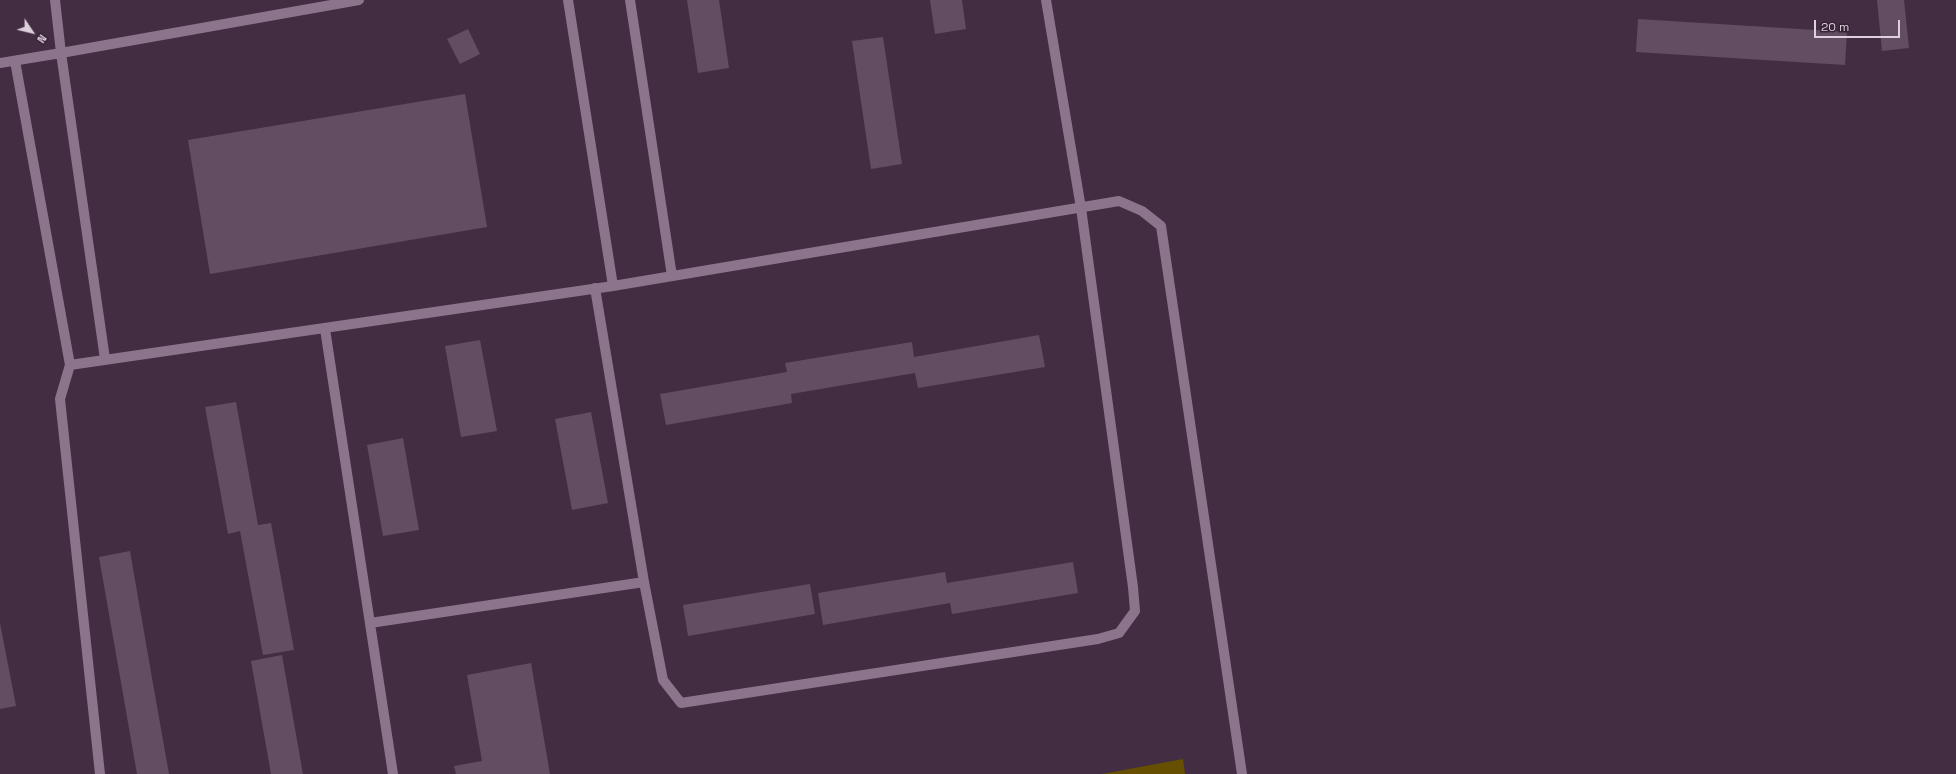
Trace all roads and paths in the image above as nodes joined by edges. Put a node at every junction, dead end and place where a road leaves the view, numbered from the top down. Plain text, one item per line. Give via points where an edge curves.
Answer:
1 (55, 0) edge
2 (359, 0) edge
3 (568, 0) edge
4 (630, 0) edge
5 (1046, 0) edge
6 (61, 53) junction
7 (14, 61) junction
8 (0, 63) edge
9 (1081, 208) junction
10 (672, 276) junction
11 (612, 286) junction
12 (595, 288) junction
13 (325, 329) junction
14 (105, 360) junction
15 (70, 364) junction
16 (644, 582) junction
17 (370, 623) junction
18 (100, 774) edge
19 (393, 774) edge
20 (1242, 774) edge

1 - 6 street
2 - 6 street
3 - 11 street
4 - 10 street
5 - 9 street
6 - 7 street
6 - 14 street
7 - 8 street
7 - 15 street
9 - 10 street
9 - 16 street via 1134,593 1135,611 1119,633 1098,639 681,703 663,680
9 - 20 street via 1119,201 1142,211 1161,226
10 - 11 street
11 - 12 street
12 - 13 street
12 - 16 street
13 - 14 street
13 - 17 street
14 - 15 street
15 - 18 street via 60,399
16 - 17 street
17 - 19 street

